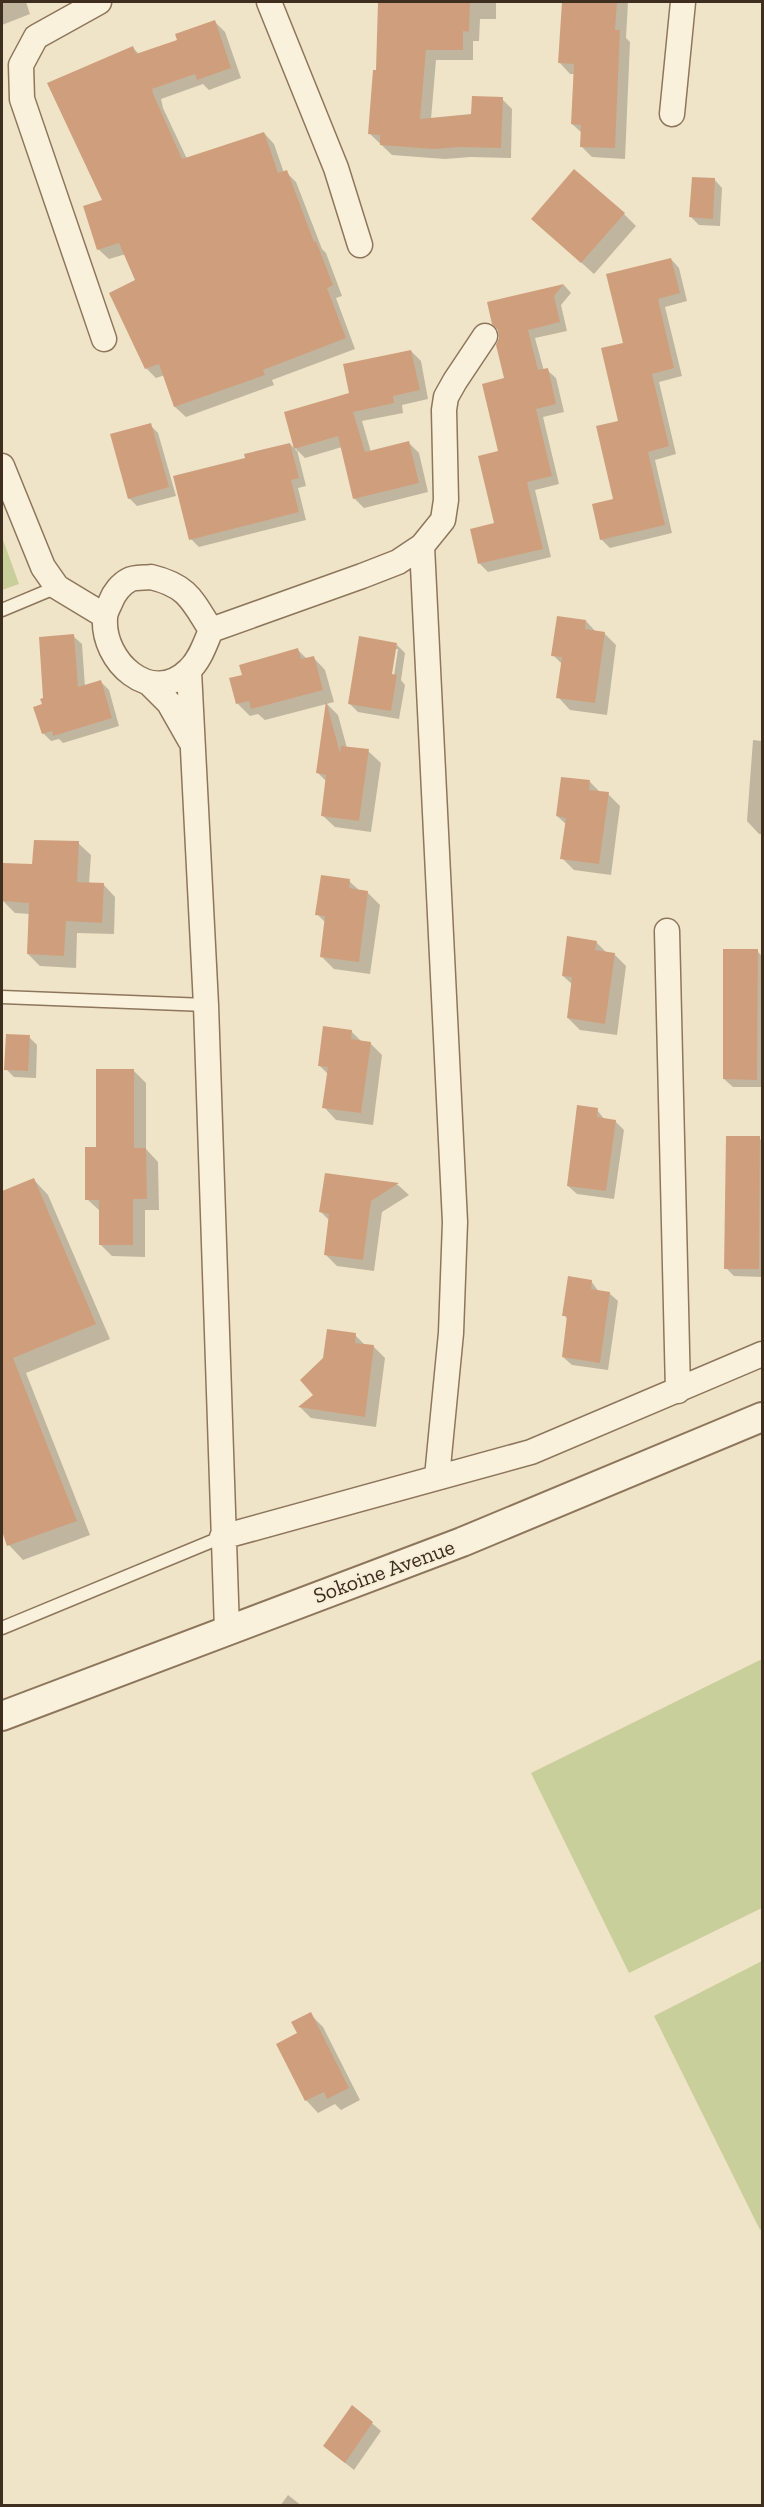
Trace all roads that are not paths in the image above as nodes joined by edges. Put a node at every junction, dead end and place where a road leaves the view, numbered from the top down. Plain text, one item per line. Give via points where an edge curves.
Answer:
1 (99, 2) edge
2 (269, 2) edge
3 (683, 2) edge
4 (672, 114) dead end
5 (360, 245) dead end
6 (484, 336) dead end
7 (104, 339) dead end
8 (2, 466) edge
9 (422, 546) junction
10 (57, 587) junction
11 (2, 610) edge
12 (105, 616) junction
13 (211, 630) junction
14 (189, 671) junction
15 (151, 685) junction
16 (193, 745) junction
17 (667, 931) dead end
18 (2, 997) edge
19 (206, 1005) junction
20 (762, 1354) edge
21 (678, 1391) junction
22 (762, 1417) edge
23 (437, 1477) junction
24 (222, 1537) junction
25 (2, 1628) edge
26 (227, 1630) junction
27 (2, 1716) edge

1 - 7 street via 36,37 21,65 22,99
2 - 5 street via 336,168
3 - 4 street
6 - 9 street via 446,397 443,520
8 - 10 street via 35,551
9 - 13 street via 398,562
9 - 23 street via 455,1222 451,1333
10 - 11 lane
10 - 12 street
12 - 13 street via 115,592 129,579 151,577 172,582 189,595
12 - 15 street via 107,637 118,661 136,678
13 - 14 street via 201,655
14 - 15 street via 170,683
14 - 16 street
15 - 16 street via 169,703
16 - 19 street
17 - 21 street
18 - 19 lane
19 - 24 street
20 - 21 street
21 - 23 street via 531,1452
22 - 26 street, Sokoine Avenue via 462,1542
23 - 24 street
24 - 25 lane
24 - 26 street
26 - 27 street, Sokoine Avenue

